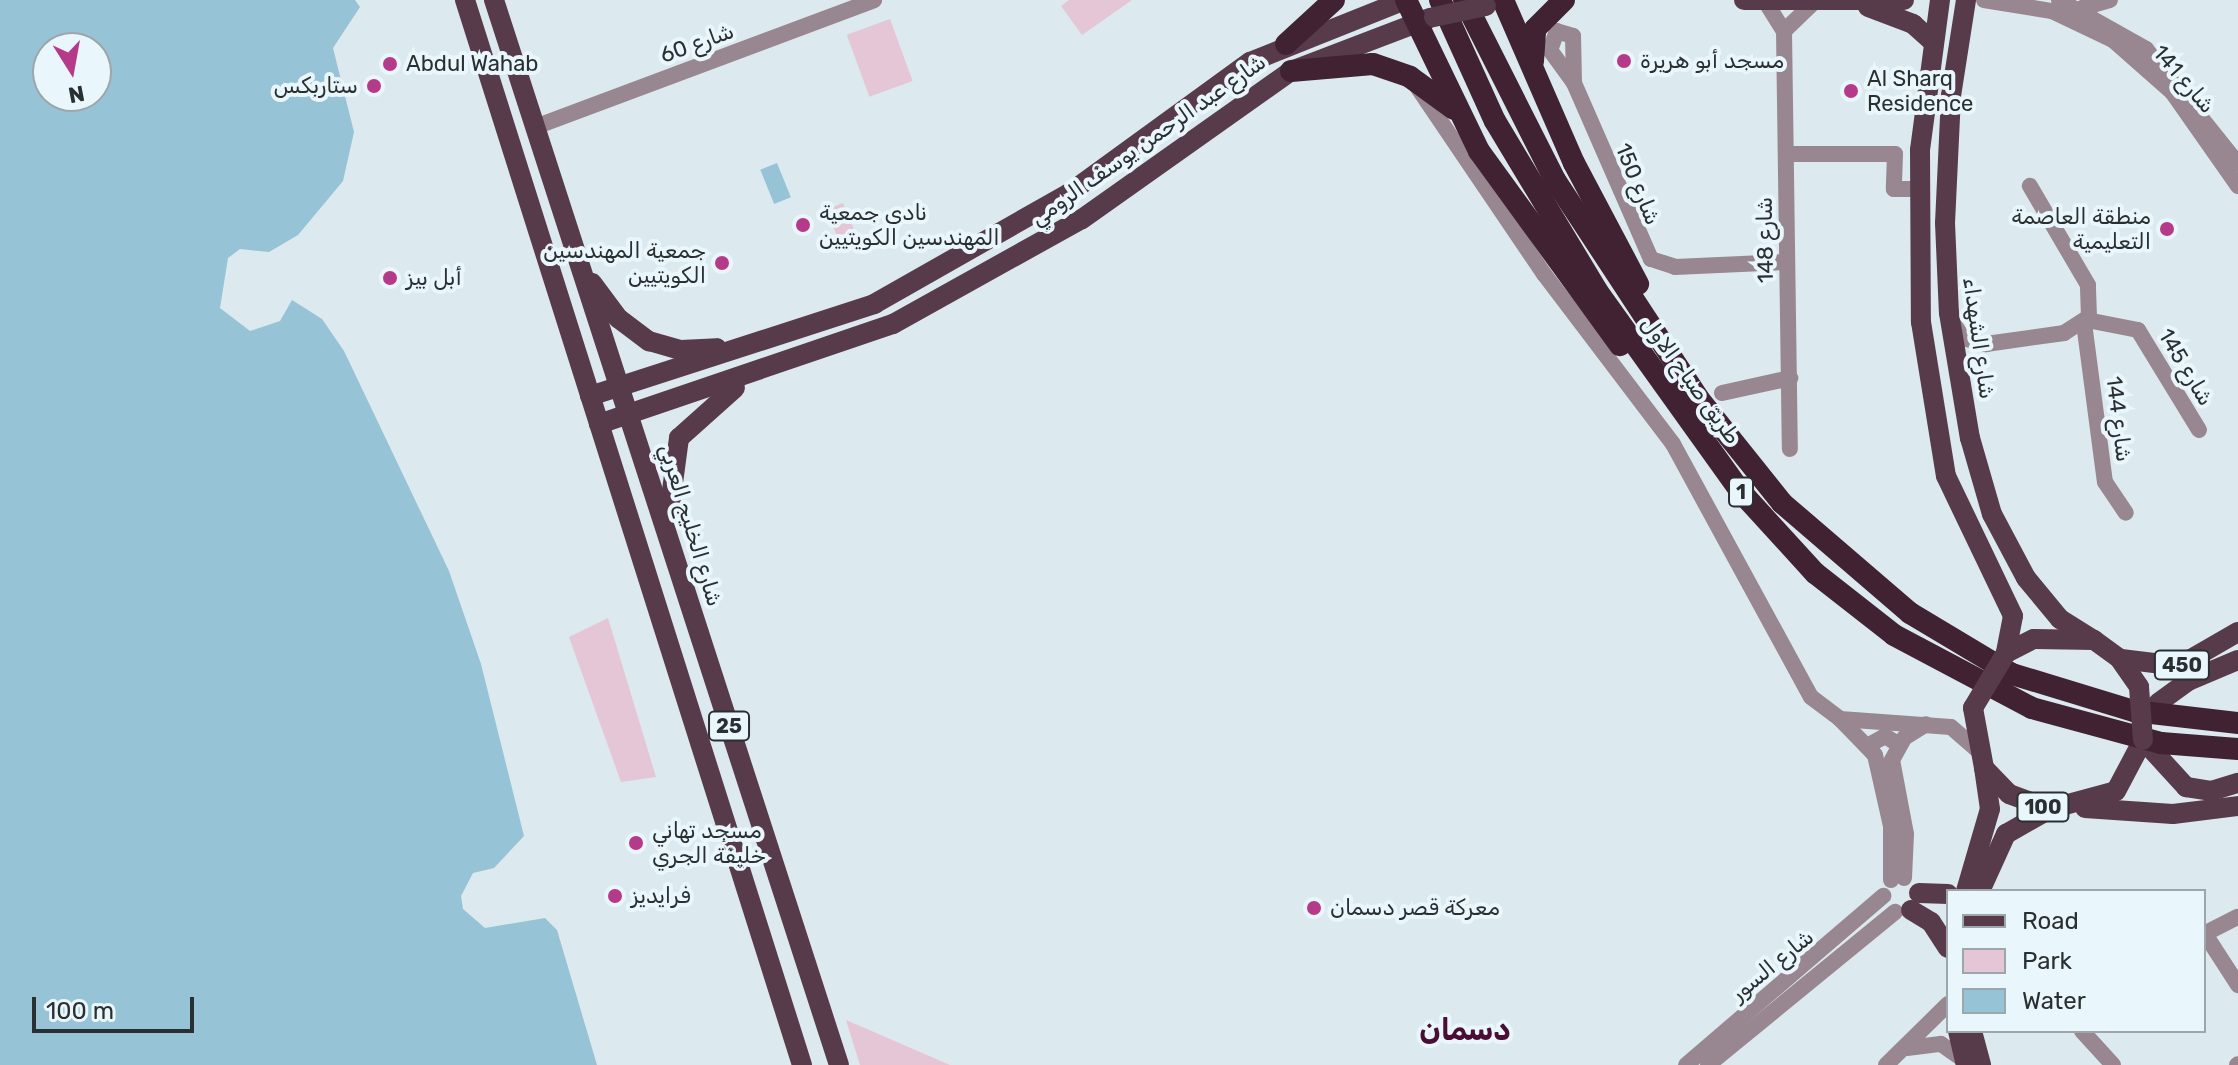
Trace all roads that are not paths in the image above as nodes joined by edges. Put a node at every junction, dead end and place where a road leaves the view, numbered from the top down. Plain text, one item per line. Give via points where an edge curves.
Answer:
1 (466, 0) edge
2 (494, 0) edge
3 (874, 0) edge
4 (1334, 0) edge
5 (1406, 0) edge
6 (1464, 0) edge
7 (1564, 0) edge
8 (1744, 0) edge
9 (1904, 0) edge
10 (1940, 0) edge
11 (1966, 0) edge
12 (1984, 0) edge
13 (2059, 0) edge
14 (2111, 0) edge
15 (1765, 1) edge
16 (1503, 2) edge
17 (1853, 2) edge
18 (1813, 3) junction
19 (850, 4) edge
20 (2079, 8) junction
21 (1430, 13) edge
22 (2119, 28) junction
23 (1784, 31) junction
24 (1933, 42) junction
25 (1286, 44) junction
26 (514, 60) junction
27 (1533, 70) junction
28 (1291, 71) junction
29 (1410, 77) junction
30 (1574, 83) dead end
31 (1457, 112) junction
32 (535, 127) junction
33 (1457, 144) junction
34 (1786, 154) junction
35 (2238, 164) edge
36 (2030, 186) dead end
37 (2238, 186) edge
38 (1919, 189) junction
39 (1787, 262) junction
40 (579, 264) junction
41 (1949, 313) junction
42 (2086, 321) junction
43 (779, 337) junction
44 (757, 344) junction
45 (1986, 344) junction
46 (779, 365) junction
47 (1960, 373) junction
48 (1653, 375) junction
49 (1790, 378) junction
50 (623, 386) junction
51 (1722, 393) dead end
52 (590, 396) junction
53 (1698, 398) junction
54 (632, 413) junction
55 (599, 424) junction
56 (2199, 430) dead end
57 (1790, 449) dead end
58 (2126, 513) dead end
59 (675, 560) junction
60 (2238, 632) edge
61 (2094, 640) junction
62 (2006, 653) junction
63 (2119, 658) junction
64 (2238, 660) edge
65 (1840, 719) junction
66 (2149, 721) junction
67 (1928, 723) junction
68 (2238, 723) edge
69 (1898, 744) junction
70 (1869, 745) junction
71 (2238, 749) edge
72 (1980, 758) junction
73 (2238, 783) edge
74 (2238, 806) edge
75 (2073, 808) junction
76 (2050, 809) junction
77 (1898, 879) junction
78 (1968, 889) edge
79 (1946, 895) edge
80 (1883, 896) junction
81 (1908, 905) junction
82 (2238, 917) edge
83 (2206, 933) edge
84 (2206, 937) edge
85 (1946, 945) edge
86 (2238, 985) edge
87 (1946, 1006) edge
88 (1959, 1033) edge
89 (1972, 1033) edge
90 (2084, 1033) edge
91 (1905, 1049) junction
92 (1970, 1064) edge
93 (802, 1065) edge
94 (839, 1065) edge
95 (1686, 1065) edge
96 (1708, 1065) edge
97 (1886, 1065) edge
98 (2113, 1065) edge

1 - 26 main road via 494,72 507,74
1 - 52 main road, 25
2 - 26 main road, شارع الخليج العربي / 25
3 - 19 street, شارع 60
4 - 25 highway
5 - 21 highway
5 - 25 main road, شارع عبد الرحمن يوسف الرومي
6 - 53 highway, طريق صباح الاول / 1 via 1555,180
7 - 27 highway via 1535,29
8 - 15 main road
9 - 17 main road
10 - 24 main road
11 - 41 main road, شارع الشهداء via 1947,164
12 - 37 street, شارع 141 via 2052,11 2113,40 2172,92
13 - 20 street, شارع 141
14 - 20 street
14 - 22 street
15 - 18 main road
15 - 23 street
16 - 21 main road, شارع عبد الرحمن يوسف الرومي, bridge
16 - 27 highway
17 - 18 main road
17 - 24 main road via 1913,24
18 - 23 street
19 - 32 street, شارع 60
20 - 22 street, شارع 141
21 - 28 main road, شارع عبد الرحمن يوسف الرومي
21 - 31 highway
21 - 48 highway, طريق صباح الاول / 1
22 - 35 street, شارع 141 via 2174,77
23 - 34 street, شارع 148
24 - 38 main road
25 - 43 main road, شارع عبد الرحمن يوسف الرومي via 1177,110 1068,194 949,264 874,304
26 - 32 main road, شارع الخليج العربي / 25
27 - 53 highway
28 - 29 highway via 1351,62
28 - 46 main road, شارع عبد الرحمن يوسف الرومي via 1013,261 893,324
29 - 31 highway
29 - 33 street
30 - 39 street, شارع 150 via 1651,259 1675,267
31 - 33 highway
31 - 48 highway via 1585,307
32 - 40 main road, شارع الخليج العربي / 25
33 - 65 street via 1544,274 1673,444 1792,667 1811,697
34 - 38 street via 1895,154 1894,189
34 - 39 street, شارع 148
36 - 42 street, شارع 144 via 2088,285
38 - 62 main road via 1921,322 1936,429 1955,502 2009,602
39 - 49 street, شارع 148
40 - 44 main road via 618,318 660,346
40 - 50 main road, شارع الخليج العربي / 25
41 - 45 street via 1963,338
41 - 47 main road, شارع الشهداء
42 - 45 street via 2064,333
42 - 56 street, شارع 145 via 2138,330
42 - 58 street, شارع 144 via 2105,482
43 - 44 main road, شارع عبد الرحمن يوسف الرومي
43 - 46 main road via 769,353
44 - 50 main road, شارع عبد الرحمن يوسف الرومي
45 - 47 street via 1966,358
46 - 54 main road, شارع عبد الرحمن يوسف الرومي
46 - 59 main road via 713,402 679,438 668,490
47 - 61 main road, شارع الشهداء via 1977,470 1998,527 2039,597
48 - 71 highway, طريق صباح الاول / 1 via 1783,541 1894,635 1970,681 2060,718 2161,743
49 - 51 street
49 - 57 street, شارع 148
50 - 52 main road, شارع عبد الرحمن يوسف الرومي
50 - 54 main road, شارع الخليج العربي / 25
52 - 55 main road, 25
53 - 68 highway, طريق صباح الاول / 1 via 1782,503 1872,583 1971,652 2098,702
54 - 55 main road, شارع عبد الرحمن يوسف الرومي
54 - 59 main road, شارع الخليج العربي / 25
55 - 93 main road, 25
59 - 94 main road, شارع الخليج العربي / 25
60 - 63 main road, 450 via 2179,666
61 - 62 main road via 2034,639
61 - 63 main road
62 - 72 main road, 100, bridge via 1973,708
63 - 66 main road, bridge via 2139,687
64 - 66 main road, 450 via 2188,681
65 - 67 street
65 - 70 street
66 - 73 main road via 2186,787
66 - 75 main road, 100 via 2116,791
67 - 69 street
67 - 72 street via 1960,732
69 - 70 street via 1885,736
69 - 77 street via 1892,769 1906,834
70 - 77 street via 1891,826
72 - 76 main road, 100 via 2009,794
72 - 78 main road, 100 via 1990,809
74 - 75 main road via 2173,814
75 - 76 main road, 100
76 - 78 main road, 100 via 2006,834
77 - 80 street
77 - 81 street
79 - 81 main road
80 - 81 street
80 - 95 street, شارع السور
81 - 85 main road via 1931,922
81 - 96 street, شارع السور
82 - 83 street
84 - 86 street
87 - 91 street
88 - 92 main road
89 - 92 main road
90 - 98 street
91 - 92 street via 1941,1044
91 - 97 street

